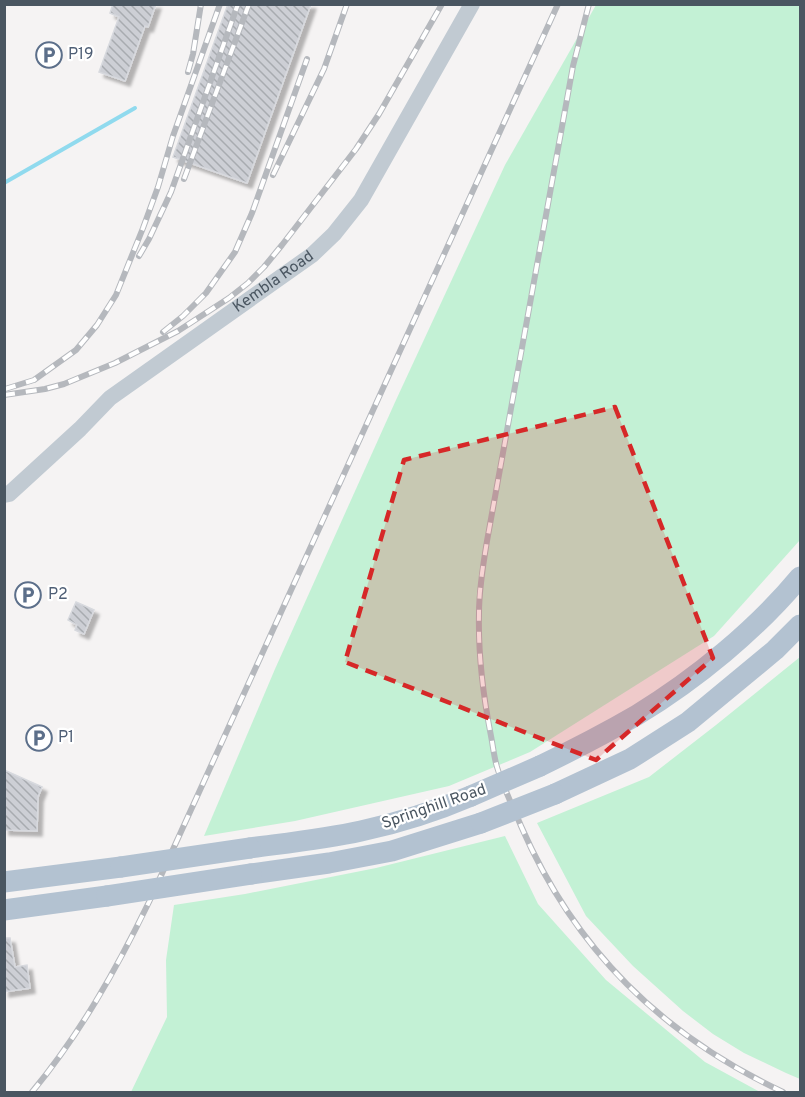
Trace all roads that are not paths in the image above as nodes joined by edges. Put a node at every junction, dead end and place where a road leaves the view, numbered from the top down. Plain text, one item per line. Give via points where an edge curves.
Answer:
1 (472, 4) edge
2 (4, 495) edge
3 (801, 577) edge
4 (801, 625) edge
5 (801, 630) edge
6 (775, 650) junction
7 (4, 882) edge
8 (4, 910) edge

1 - 2 street, Kembla Road via 361,200 334,234 312,255 110,398
3 - 7 main road, Springhill Road, bridge via 761,620 676,690 590,741 451,804 359,832
4 - 6 main road, Springhill Road
5 - 6 main road
6 - 8 main road, Springhill Road, bridge via 688,722 630,759 480,823 392,851 329,863

